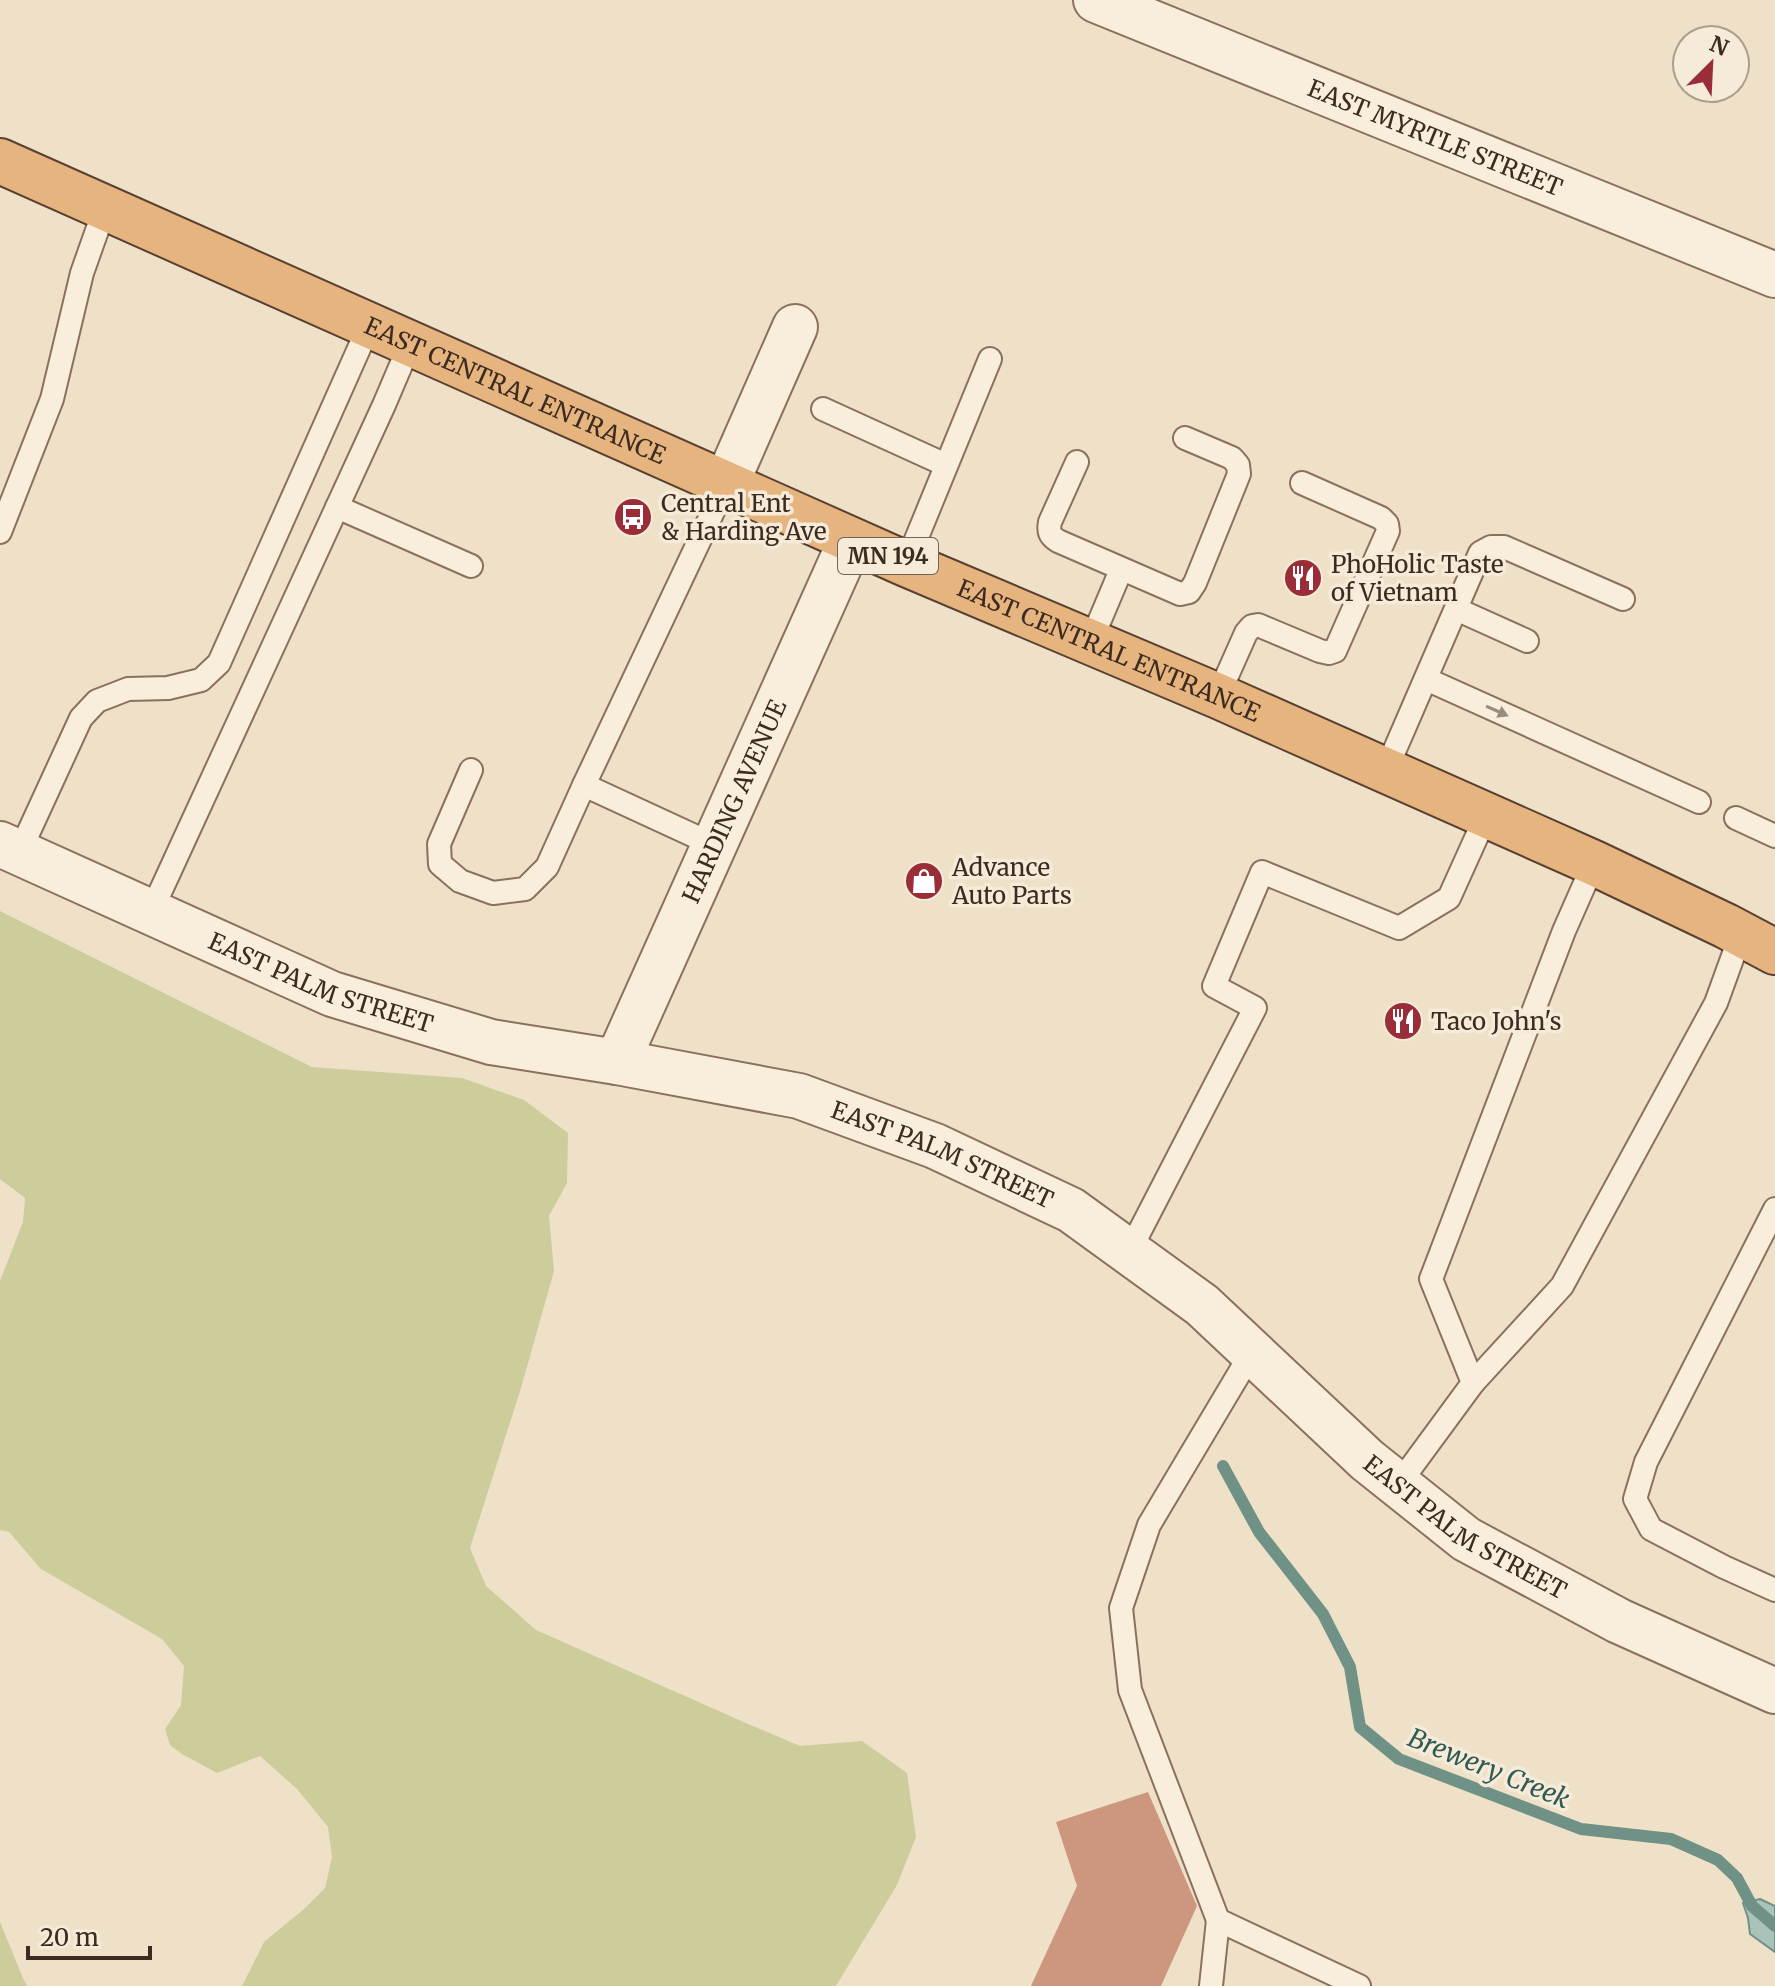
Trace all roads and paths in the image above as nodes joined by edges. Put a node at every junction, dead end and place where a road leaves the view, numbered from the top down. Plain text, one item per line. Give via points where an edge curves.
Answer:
1 (1096, 0) edge
2 (0, 161) edge
3 (105, 208) junction
4 (1775, 275) edge
5 (369, 326) junction
6 (795, 327) dead end
7 (410, 344) junction
8 (990, 359) dead end
9 (823, 409) dead end
10 (1185, 438) dead end
11 (1077, 462) dead end
12 (946, 465) junction
13 (1302, 483) dead end
14 (726, 484) junction
15 (337, 507) junction
16 (0, 532) edge
17 (851, 540) junction
18 (906, 564) junction
19 (471, 566) dead end
20 (1121, 570) junction
21 (1623, 599) dead end
22 (1456, 609) junction
23 (1091, 641) junction
24 (1527, 641) dead end
25 (1426, 679) junction
26 (1218, 696) junction
27 (471, 770) dead end
28 (1386, 770) junction
29 (584, 785) junction
30 (1699, 802) dead end
31 (1486, 816) junction
32 (1736, 818) dead end
33 (1775, 836) edge
34 (714, 845) junction
35 (9, 848) edge
36 (1594, 863) junction
37 (151, 912) junction
38 (1758, 943) edge
39 (617, 1062) junction
40 (1775, 1209) edge
41 (1129, 1252) junction
42 (1252, 1352) junction
43 (1473, 1383) junction
44 (1398, 1485) junction
45 (1775, 1590) edge
46 (1775, 1691) edge
47 (1218, 1920) junction
48 (1211, 1986) edge
49 (1359, 1986) edge

1 - 4 street, EAST MYRTLE STREET
2 - 3 highway, EAST CENTRAL ENTRANCE / MN 194
3 - 5 highway, EAST CENTRAL ENTRANCE / MN 194
3 - 16 lane via 82,273 52,399
5 - 7 highway, EAST CENTRAL ENTRANCE / MN 194
5 - 35 lane via 219,663 201,680 128,689 97,701 81,718
6 - 14 street
7 - 14 highway, EAST CENTRAL ENTRANCE / MN 194
7 - 15 lane
8 - 12 lane
9 - 12 lane
10 - 20 lane via 1232,458 1239,474 1195,583 1180,594
11 - 20 lane via 1050,522 1051,536
12 - 18 lane
13 - 26 lane via 1381,518 1388,531 1335,651 1320,651 1252,626
14 - 17 highway, EAST CENTRAL ENTRANCE / MN 194
14 - 29 lane
15 - 19 lane
15 - 37 lane
17 - 18 highway, EAST CENTRAL ENTRANCE / MN 194
17 - 34 street, HARDING AVENUE
18 - 23 highway, EAST CENTRAL ENTRANCE / MN 194
20 - 23 lane
21 - 22 lane via 1504,547 1491,547 1480,553
22 - 24 lane
22 - 25 lane
23 - 26 highway, EAST CENTRAL ENTRANCE / MN 194
25 - 28 lane
25 -> 30 lane
26 - 28 highway, EAST CENTRAL ENTRANCE / MN 194
27 - 29 lane via 439,844 440,864 460,881 493,893 525,889 547,867
28 - 31 highway, EAST CENTRAL ENTRANCE / MN 194
29 - 34 lane
31 - 36 highway, EAST CENTRAL ENTRANCE / MN 194
31 - 41 lane via 1449,898 1399,928 1262,872 1214,986 1255,1008
32 - 33 lane
34 - 39 street, HARDING AVENUE
35 - 37 street, EAST PALM STREET
36 - 38 highway, EAST CENTRAL ENTRANCE / MN 194
36 - 43 lane via 1431,1279
37 - 39 street, EAST PALM STREET via 332,994 491,1042
38 - 43 lane via 1716,1003 1562,1286
39 - 41 street, EAST PALM STREET via 799,1096 935,1146 1071,1210
40 - 45 lane via 1646,1462 1635,1499 1651,1529
41 - 42 street, EAST PALM STREET via 1202,1305
42 - 44 street, EAST PALM STREET
42 - 47 lane via 1149,1525 1121,1608 1130,1690
43 - 44 lane
44 - 46 street, EAST PALM STREET via 1466,1539 1619,1621
47 - 48 lane
47 - 49 lane

